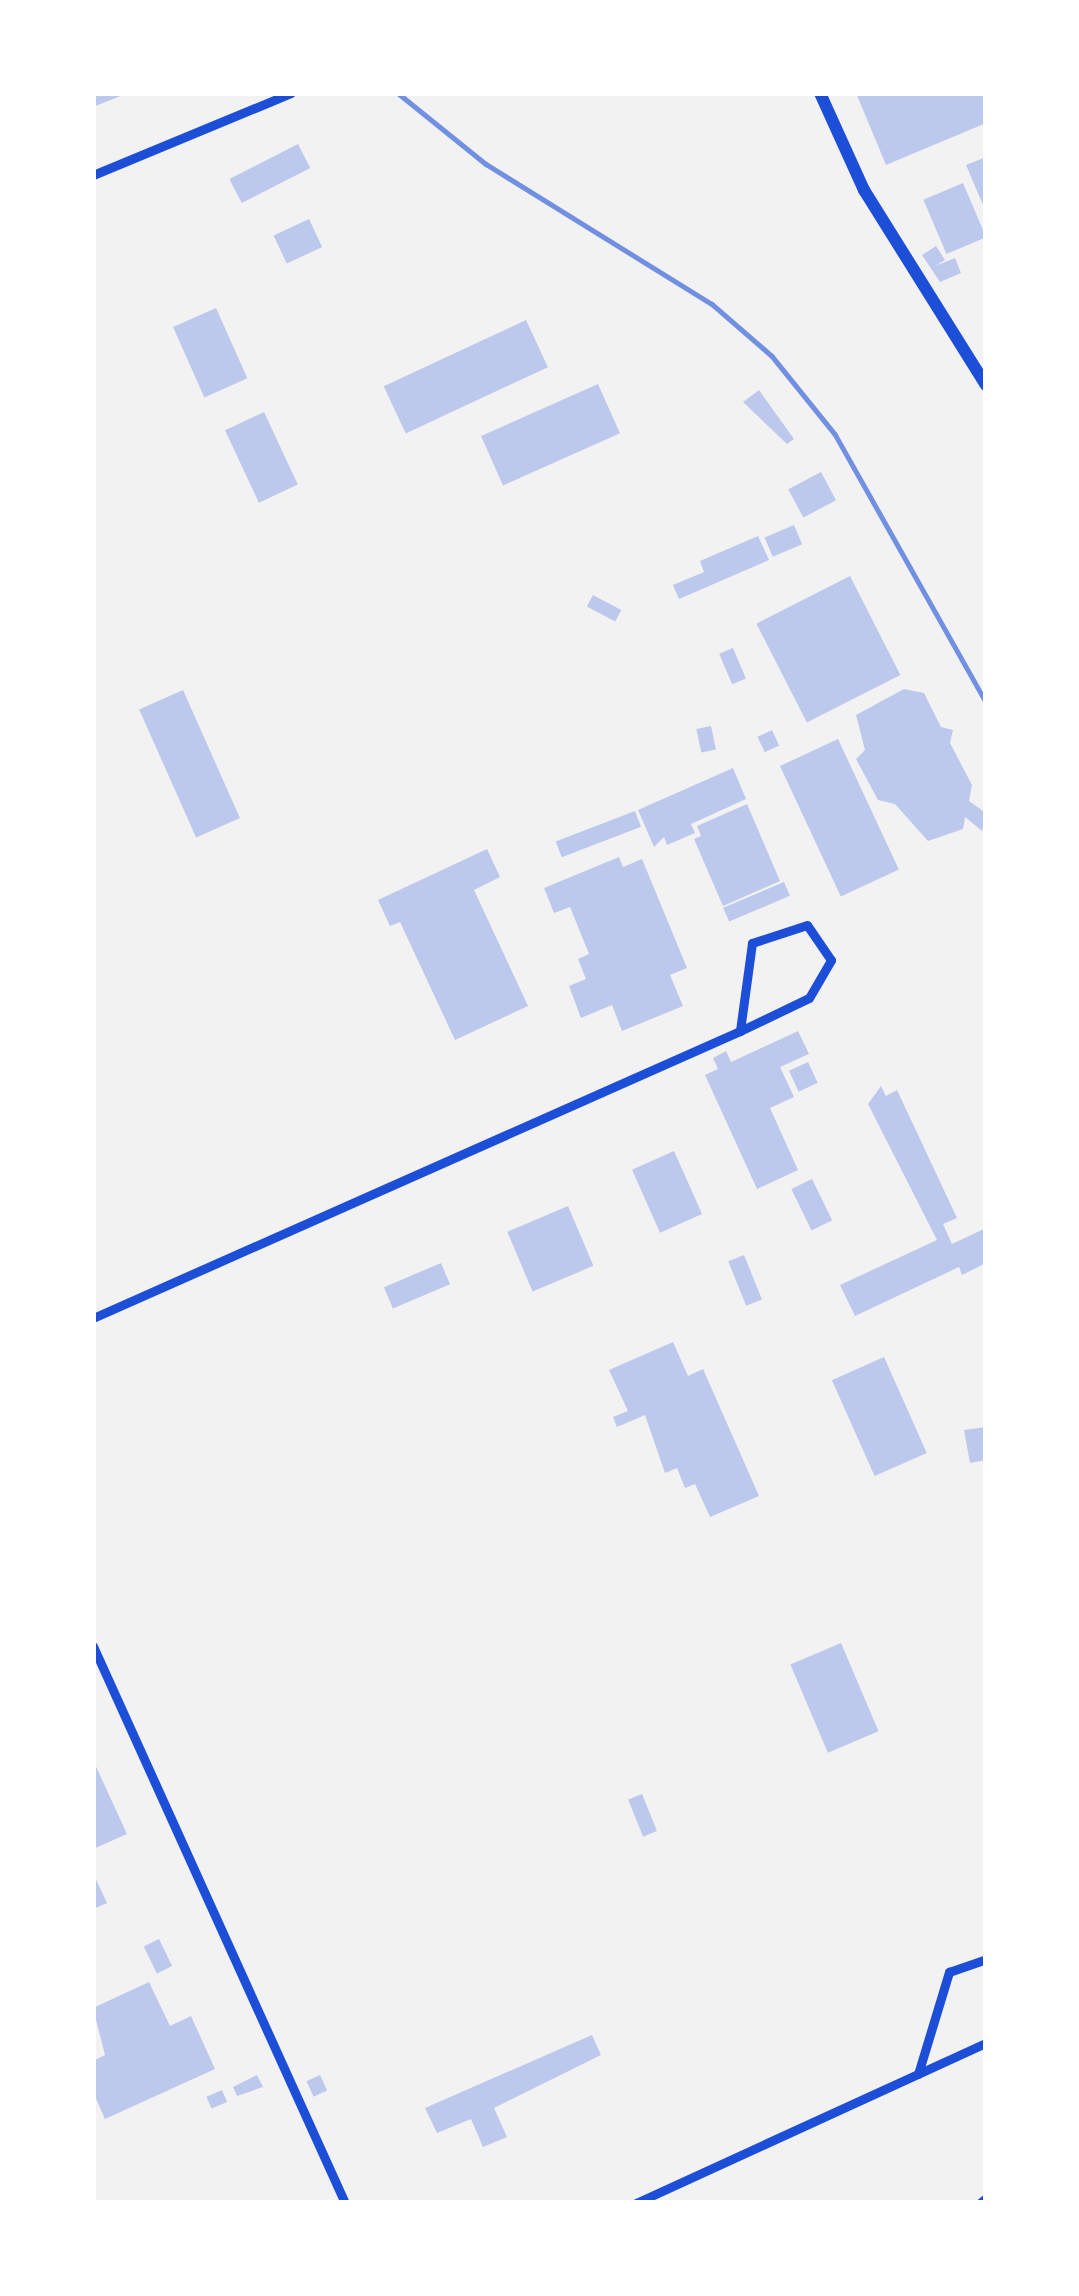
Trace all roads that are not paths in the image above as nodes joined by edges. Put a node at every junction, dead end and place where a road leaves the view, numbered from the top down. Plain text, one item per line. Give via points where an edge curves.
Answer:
1 (292, 93) edge
2 (820, 93) edge
3 (93, 175) edge
4 (986, 385) edge
5 (740, 1031) junction
6 (93, 1318) edge
7 (93, 1646) edge
8 (986, 1959) edge
9 (986, 2043) edge
10 (918, 2074) junction
11 (345, 2203) edge
12 (636, 2203) edge

1 - 3 street
2 - 4 street via 885,228
5 - 5 street via 752,944 807,925 831,960 809,998
5 - 6 street
7 - 11 street
8 - 10 street via 949,1972
9 - 10 street
10 - 12 street

